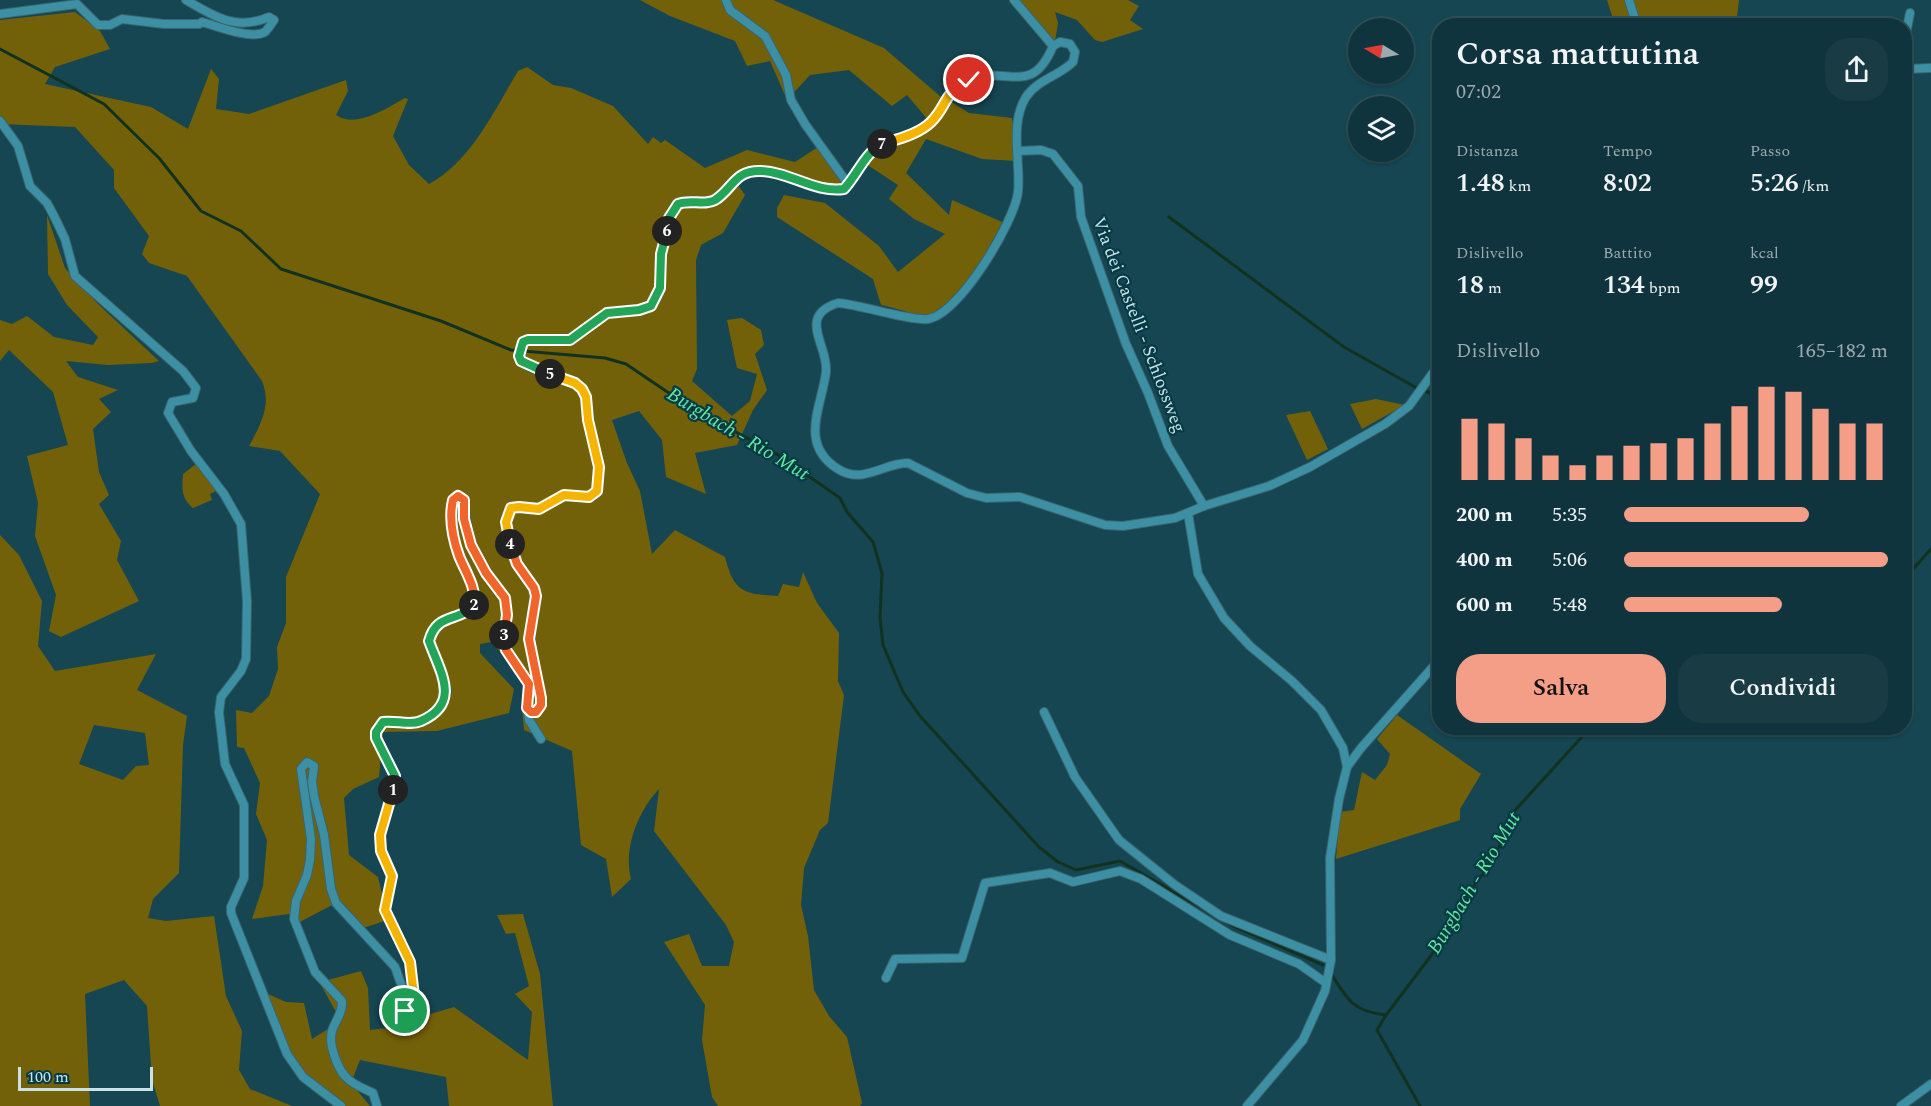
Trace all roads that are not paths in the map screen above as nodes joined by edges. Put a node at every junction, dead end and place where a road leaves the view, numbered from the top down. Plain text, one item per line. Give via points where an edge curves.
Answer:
1 (186, 0) edge
2 (726, 0) edge
3 (1014, 0) edge
4 (1629, 0) edge
5 (1910, 12) dead end
6 (0, 14) edge
7 (1635, 18) edge
8 (1909, 18) edge
9 (1053, 46) junction
10 (1931, 68) edge
11 (1912, 69) edge
12 (0, 121) edge
13 (1018, 151) junction
14 (848, 184) junction
15 (1432, 374) edge
16 (1204, 506) junction
17 (1188, 513) junction
18 (1432, 667) edge
19 (528, 711) junction
20 (1044, 712) dead end
21 (541, 740) dead end
22 (1347, 767) junction
23 (1331, 960) junction
24 (886, 978) dead end
25 (1326, 983) junction
26 (1931, 1084) edge
27 (341, 1106) edge
28 (376, 1106) edge
29 (1247, 1106) edge
30 (1901, 1106) edge

1 - 6 street via 244,25 269,17 274,20 257,34 232,32 202,21 164,24 122,19 98,25 77,4
2 - 14 street via 730,10 765,36 786,75 791,100
3 - 9 street
4 - 7 street
5 - 8 street
9 - 13 street via 1060,42 1070,44 1075,52 1073,62 1025,98 1018,124
9 - 14 street via 1045,65 1036,72 976,78 958,85 931,123 871,151
10 - 11 street
12 - 27 street via 18,146 30,186 54,216 75,276 194,384 193,398 170,405 168,413 241,524 247,601 246,659 221,697 219,712 225,764 244,805 244,878 231,913 287,1054 303,1077
13 - 16 street, Via dei Castelli - Schlossweg via 1053,154 1078,186 1081,217 1126,344 1168,446
13 - 17 street via 1018,192 1013,213 982,267 946,311 930,319 916,318 838,303 820,313 817,336 826,364 814,420 820,448 838,469 854,475 865,476 908,463 967,493 986,498 1020,497 1105,525 1145,524
14 - 19 street via 844,189 827,189 782,174 755,171 736,178 711,201 681,202 669,218 661,254 660,288 651,306 607,313 570,340 528,340 521,345 519,356 526,365 582,389 599,467 599,483 593,496 564,495 539,509 515,507 508,514 511,550 536,596 529,639 541,705 536,712
15 - 16 street via 1409,406 1310,467 1269,486
16 - 17 street
17 - 22 street via 1198,574 1224,618 1322,710 1343,748
18 - 22 street
19 - 21 street
19 - 28 street via 529,684 503,641 505,598 471,545 464,500 455,497 451,508 453,532 475,598 469,610 443,619 430,635 446,697 442,706 420,722 383,722 376,732 395,776 380,835 381,851 392,876 385,910 410,962 421,1020 416,1026 406,1017 395,967 336,903 314,796 314,766 307,762 301,769 311,839 307,875 296,901 294,919 315,972 342,1001 331,1033 338,1062 348,1080 373,1093
20 - 23 street via 1075,777 1119,840 1175,885 1221,915
22 - 23 street via 1329,858
23 - 25 street
24 - 25 street via 895,959 962,957 985,883 1050,873 1072,882 1120,871 1141,879 1230,935 1299,964
25 - 29 street via 1303,1040
26 - 30 street

